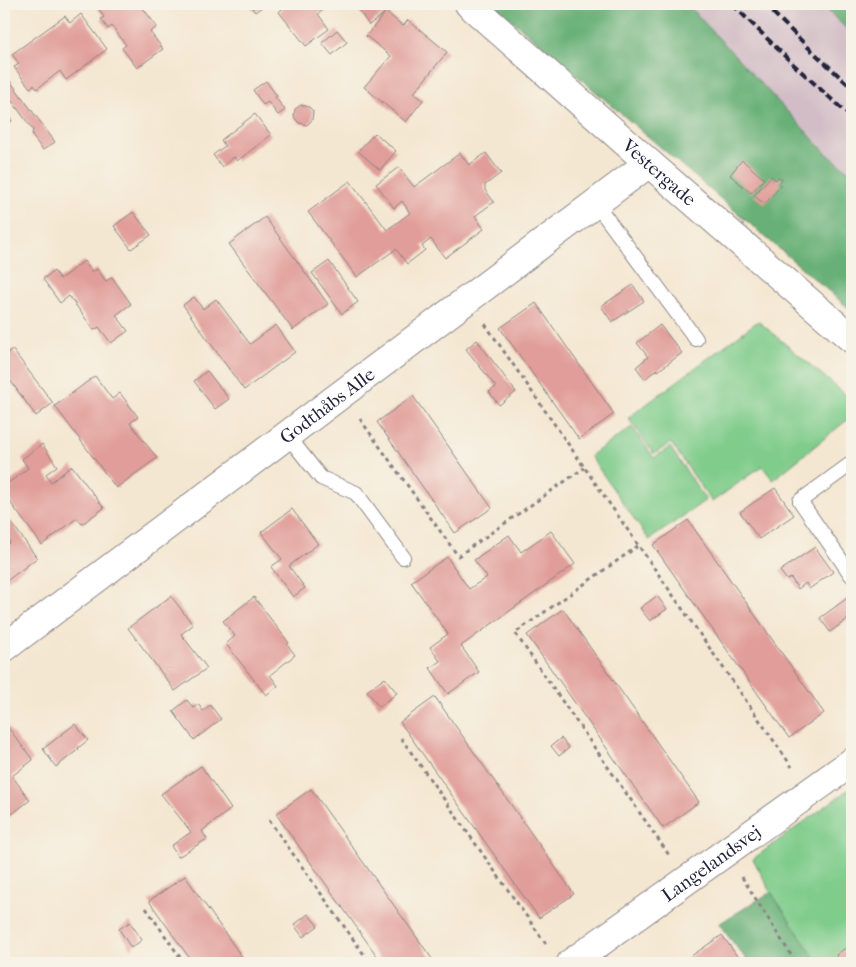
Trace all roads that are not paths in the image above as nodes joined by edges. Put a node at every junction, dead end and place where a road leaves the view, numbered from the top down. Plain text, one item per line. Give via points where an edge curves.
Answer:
1 (469, 4) edge
2 (649, 163) junction
3 (596, 204) junction
4 (696, 339) dead end
5 (852, 339) edge
6 (287, 435) junction
7 (852, 463) edge
8 (403, 557) dead end
9 (852, 576) edge
10 (4, 648) edge
11 (852, 762) edge
12 (571, 963) edge

1 - 2 street, Vestergade
2 - 3 street, Godthåbs Alle
2 - 5 street, Vestergade
3 - 4 lane
3 - 6 street, Godthåbs Alle
6 - 8 lane via 321,478 356,493
6 - 10 street, Godthåbs Alle
7 - 9 lane via 800,501
11 - 12 street, Langelandsvej

